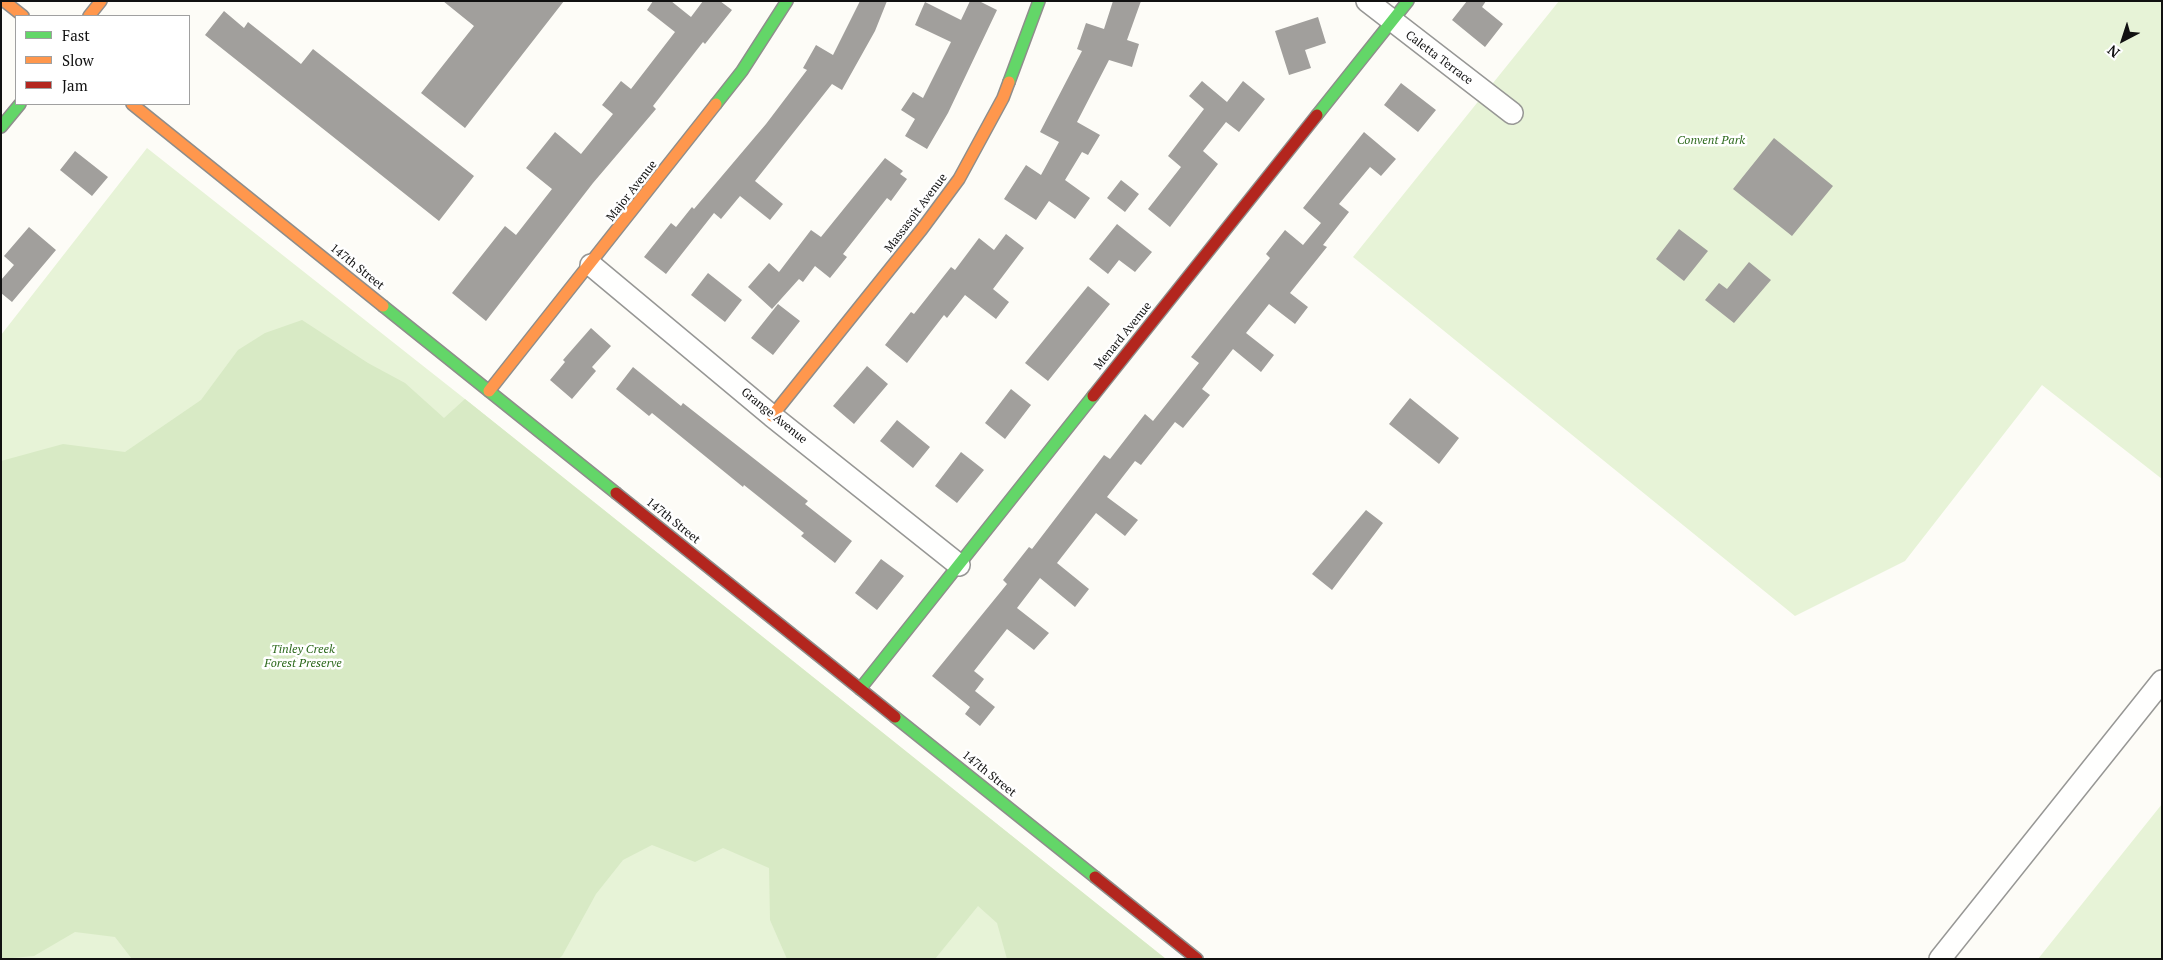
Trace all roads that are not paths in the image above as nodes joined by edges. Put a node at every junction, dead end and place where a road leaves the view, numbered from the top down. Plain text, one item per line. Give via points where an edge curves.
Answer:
1 (4, 1) edge
2 (101, 1) edge
3 (787, 1) edge
4 (1039, 1) edge
5 (1367, 1) edge
6 (1408, 1) edge
7 (21, 15) edge
8 (90, 15) edge
9 (1392, 22) junction
10 (19, 105) edge
11 (133, 105) edge
12 (1512, 113) dead end
13 (1, 127) edge
14 (591, 265) junction
15 (489, 391) junction
16 (772, 416) junction
17 (959, 565) junction
18 (2162, 681) edge
19 (860, 688) junction
20 (1197, 959) edge
21 (1940, 959) edge

1 - 7 street
2 - 8 street
3 - 14 street, Major Avenue via 757,51
4 - 16 street, Massasoit Avenue via 1003,98 959,179
5 - 9 street, Caletta Terrace
6 - 9 street, Menard Avenue
9 - 12 street, Caletta Terrace
9 - 17 street, Menard Avenue
10 - 13 street
11 - 15 street, 147th Street
14 - 15 street, Major Avenue
14 - 16 street, Grange Avenue
15 - 19 street, 147th Street
16 - 17 street, Grange Avenue
17 - 19 street, Menard Avenue
18 - 21 street
19 - 20 street, 147th Street

